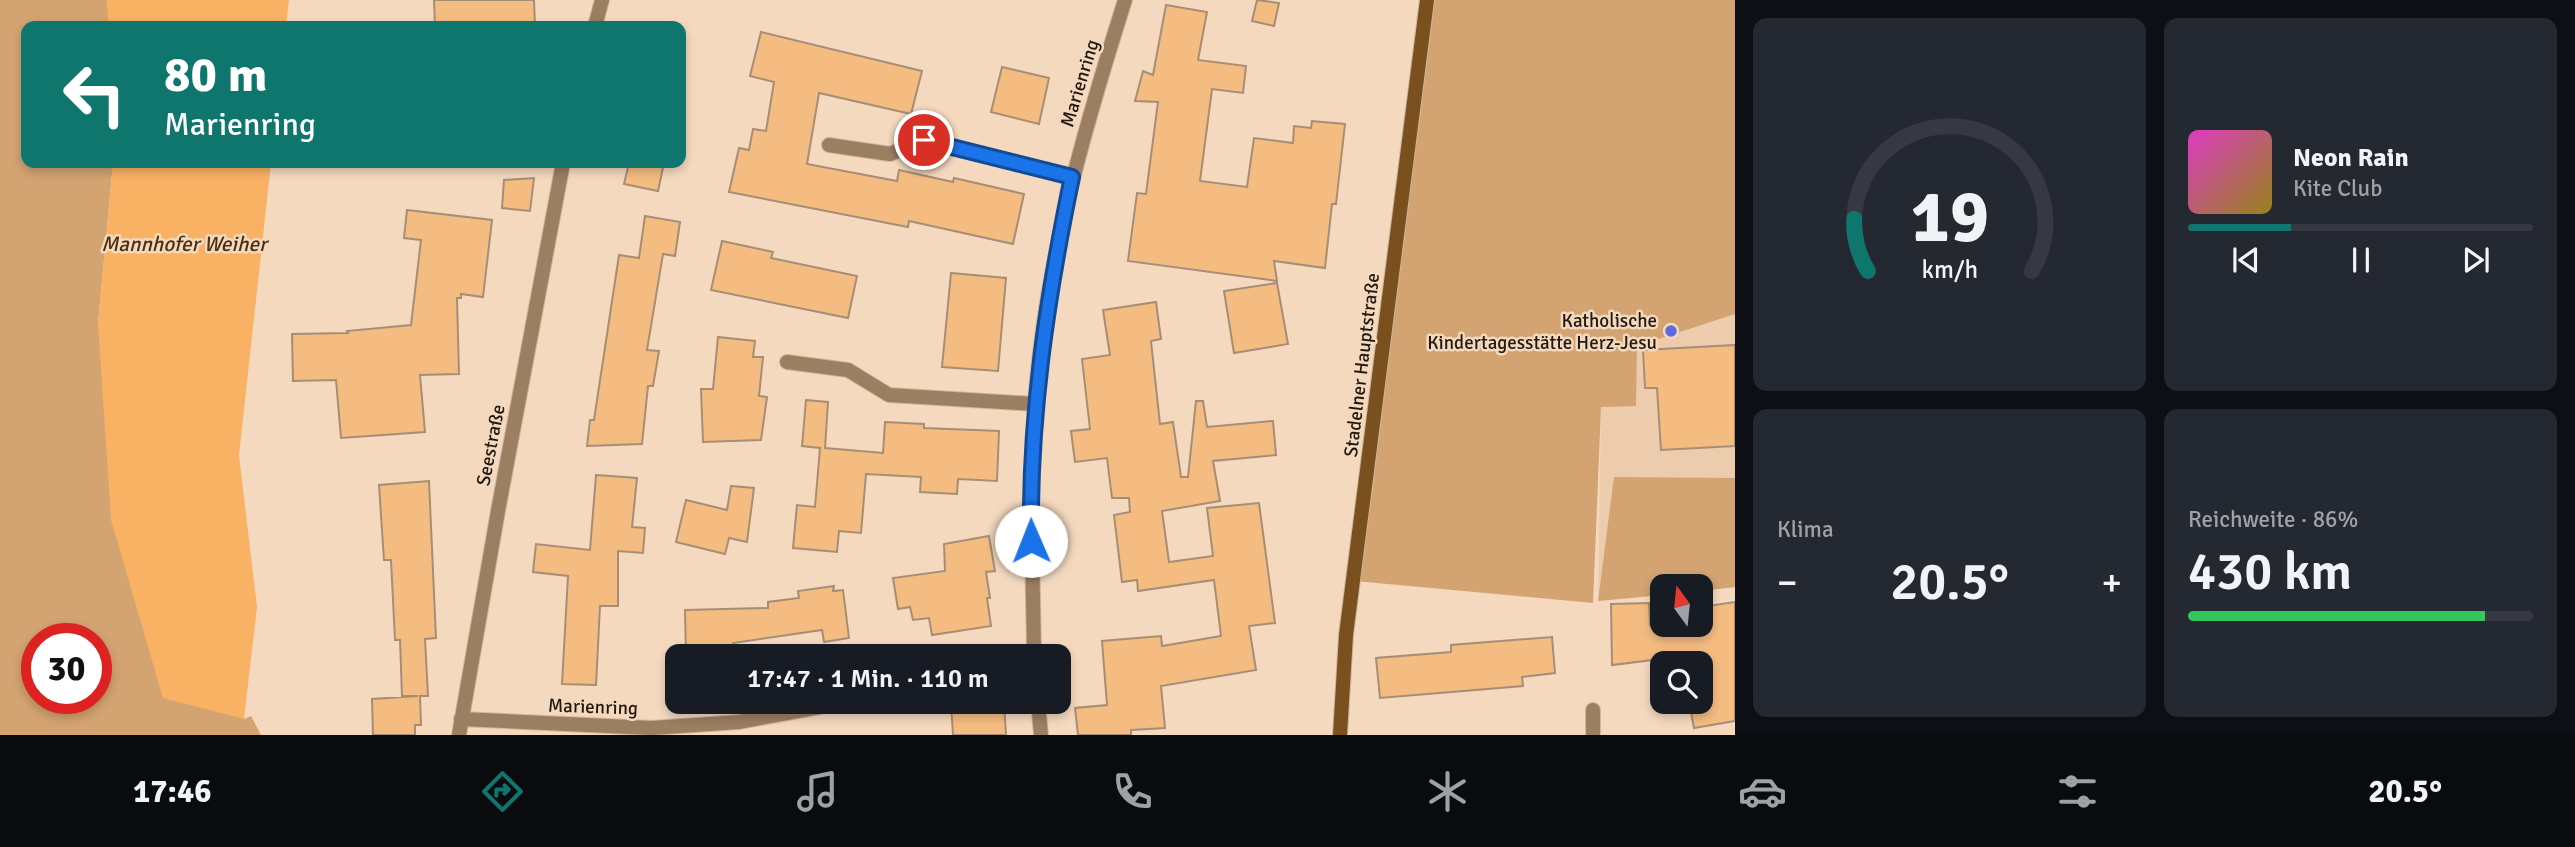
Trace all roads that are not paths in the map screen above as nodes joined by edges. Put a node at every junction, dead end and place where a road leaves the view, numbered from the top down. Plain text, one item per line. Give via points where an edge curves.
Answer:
1 (602, 0) edge
2 (1125, 0) edge
3 (1427, 0) edge
4 (596, 21) edge
5 (829, 145) dead end
6 (562, 168) edge
7 (1072, 177) junction
8 (787, 362) dead end
9 (1035, 404) junction
10 (1034, 644) edge
11 (1592, 710) dead end
12 (782, 714) edge
13 (1039, 714) edge
14 (461, 719) junction
15 (460, 735) edge
16 (1041, 735) edge
17 (1340, 735) edge
18 (1593, 735) edge

1 - 4 street
2 - 7 street, Marienring
3 - 17 main road, Stadelner Hauptstraße via 1346,635
5 - 7 street via 890,154 924,140
6 - 14 street, Seestraße
7 - 9 street, Marienring via 1051,277
8 - 9 street via 848,370 889,395
9 - 10 street, Marienring via 1030,494
11 - 18 street
12 - 14 street, Marienring via 651,728
13 - 16 street
14 - 15 street, Seestraße

